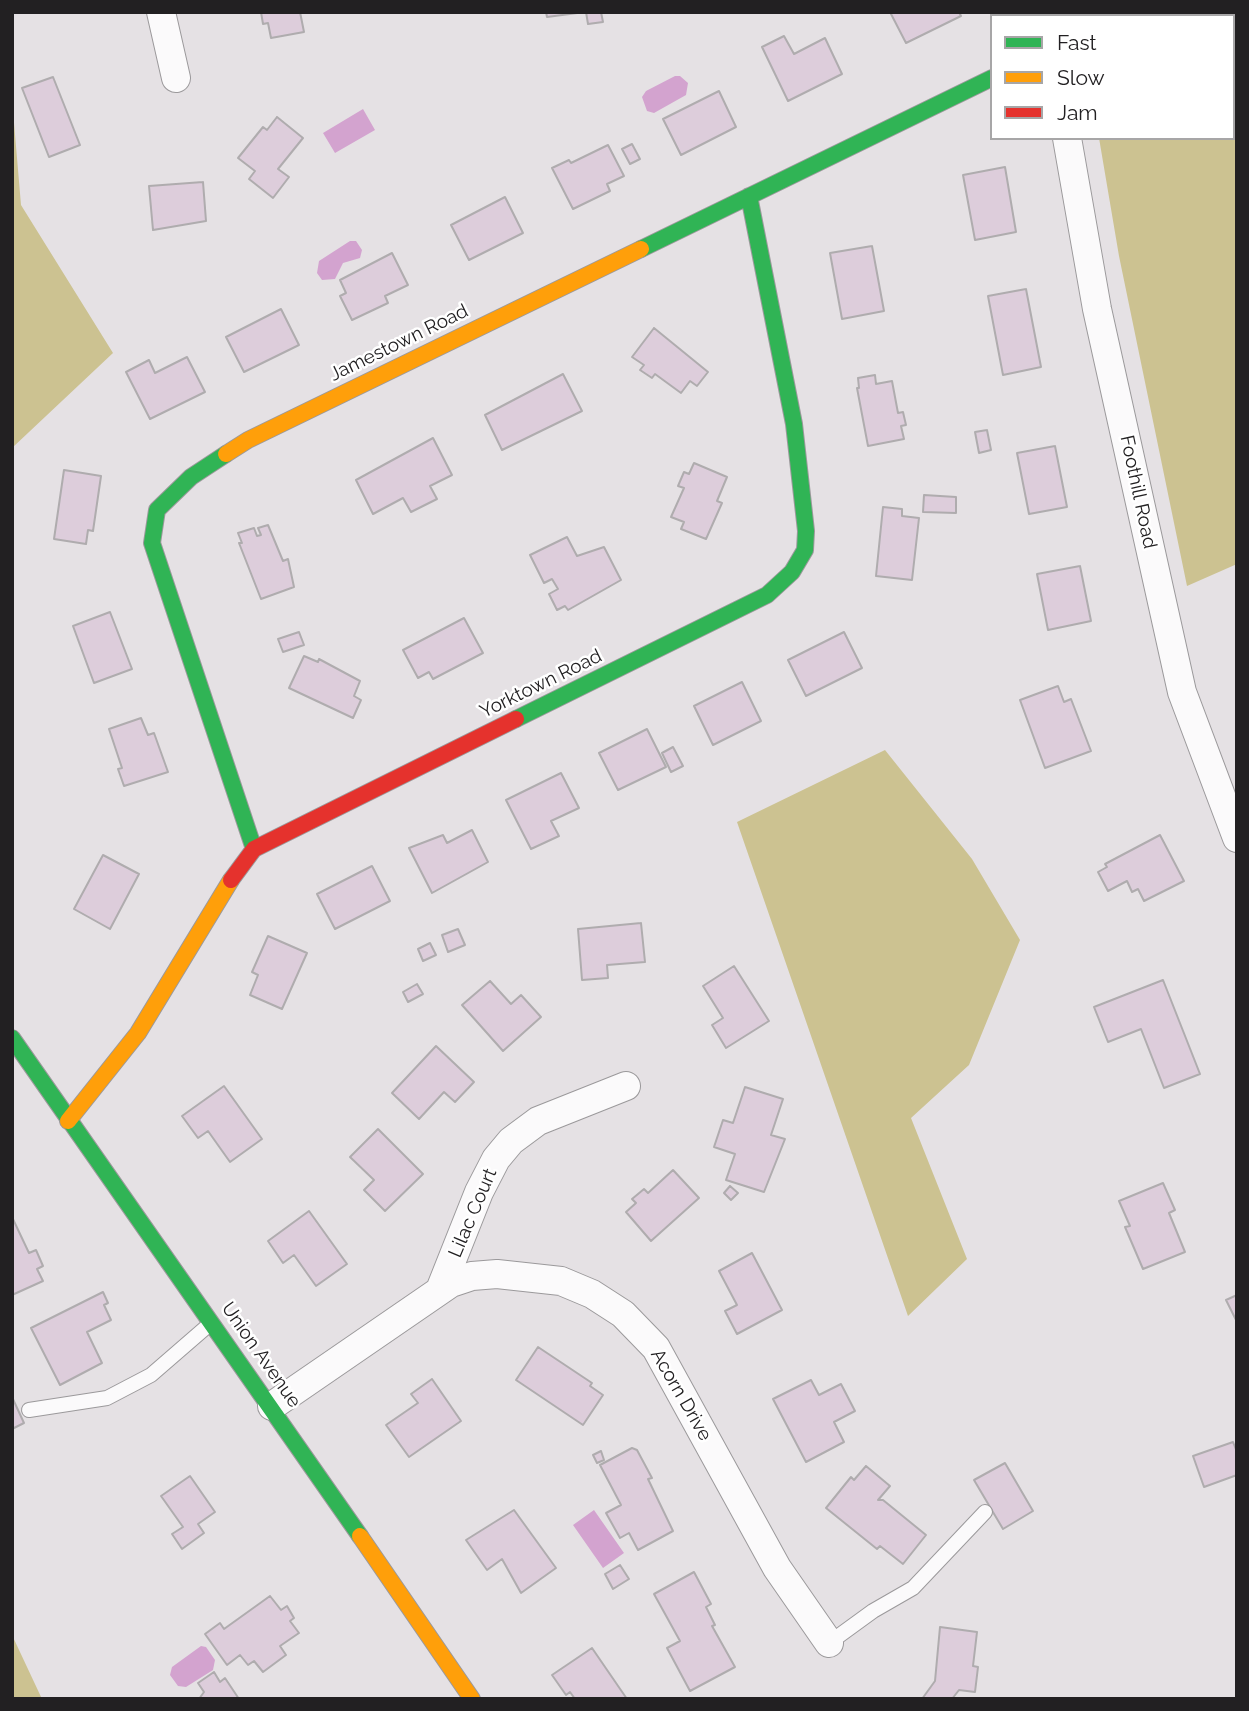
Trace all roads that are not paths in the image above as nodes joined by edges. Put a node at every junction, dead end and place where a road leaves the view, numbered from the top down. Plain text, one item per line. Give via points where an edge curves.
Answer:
1 (161, 12) edge
2 (176, 78) dead end
3 (990, 79) edge
4 (1067, 140) edge
5 (749, 196) junction
6 (1237, 838) edge
7 (254, 849) junction
8 (12, 1038) edge
9 (626, 1086) dead end
10 (68, 1121) junction
11 (440, 1290) junction
12 (212, 1322) junction
13 (272, 1406) junction
14 (29, 1410) dead end
15 (985, 1512) dead end
16 (829, 1643) joint
17 (472, 1699) edge

1 - 2 street
3 - 5 street, Jamestown Road
4 - 6 street, Foothill Road via 1097,309 1182,692
5 - 7 street, Yorktown Road via 794,424 806,531 805,550 792,572 767,595
5 - 7 street, Jamestown Road via 248,440 191,477 157,510 152,543
7 - 10 street, Yorktown Road via 219,896 138,1033
8 - 10 street, Union Avenue
9 - 11 street, Lilac Court via 538,1121 511,1141 479,1192
10 - 12 street, Union Avenue
11 - 13 street, Acorn Drive
11 - 16 street, Acorn Drive via 472,1276 498,1274 561,1281 623,1314 656,1348 777,1568
12 - 13 street, Union Avenue
12 - 14 lane via 151,1374 107,1398
13 - 17 street, Union Avenue
15 - 16 lane via 913,1588

